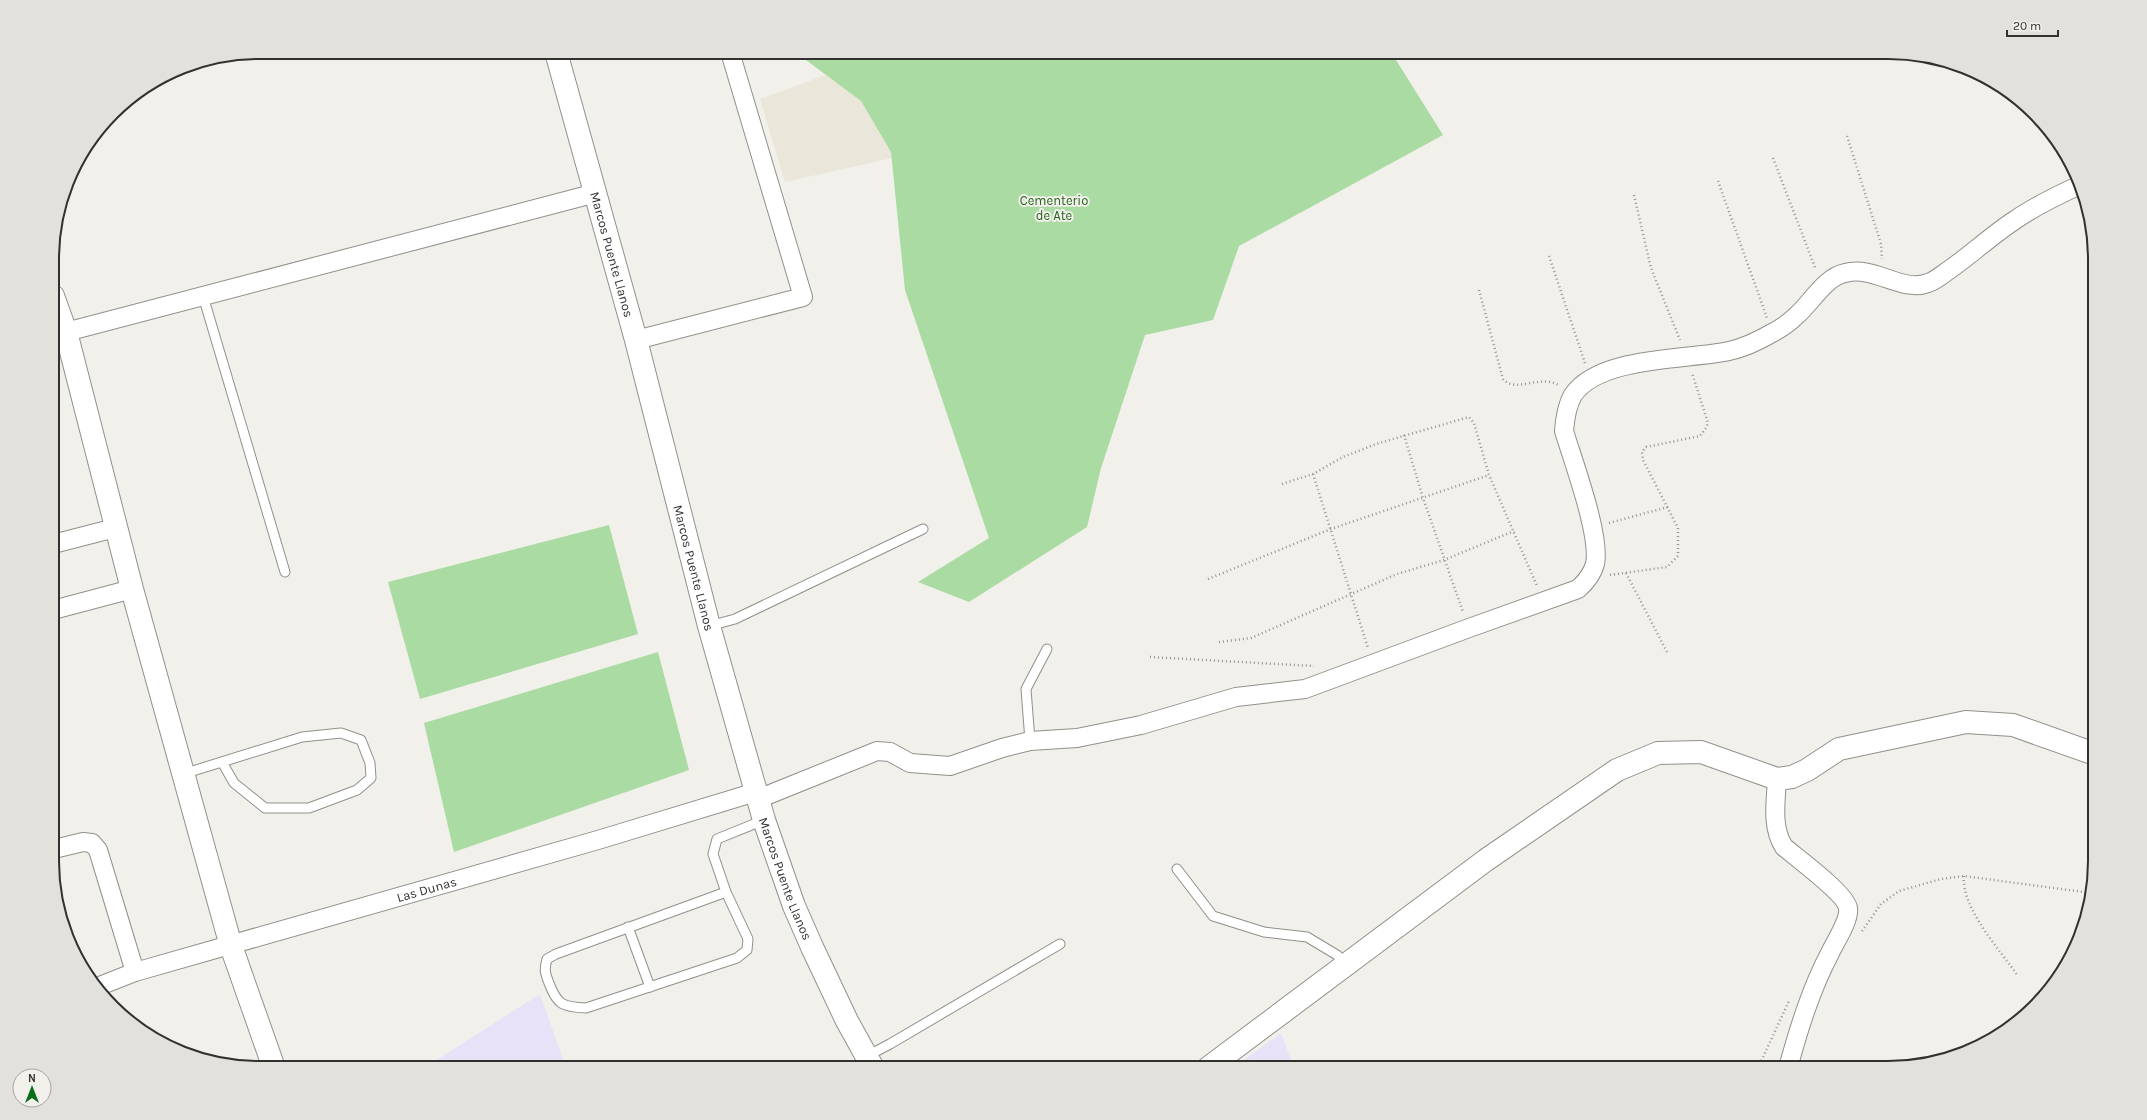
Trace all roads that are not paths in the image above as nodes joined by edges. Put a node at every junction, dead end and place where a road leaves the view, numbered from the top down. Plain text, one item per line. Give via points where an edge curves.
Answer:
1 (558, 59) edge
2 (732, 59) edge
3 (2075, 188) edge
4 (596, 193) junction
5 (203, 296) junction
6 (59, 313) edge
7 (66, 332) junction
8 (636, 340) junction
9 (115, 528) junction
10 (923, 529) dead end
11 (59, 542) edge
12 (285, 572) dead end
13 (132, 589) junction
14 (59, 608) edge
15 (709, 626) junction
16 (1047, 649) dead end
17 (1030, 741) junction
18 (2088, 752) edge
19 (222, 762) junction
20 (183, 774) junction
21 (1777, 779) junction
22 (757, 796) junction
23 (764, 820) junction
24 (59, 848) edge
25 (1177, 869) dead end
26 (726, 892) junction
27 (628, 928) junction
28 (1060, 944) dead end
29 (231, 946) junction
30 (1347, 965) junction
31 (135, 972) junction
32 (102, 985) edge
33 (650, 987) junction
34 (272, 1061) edge
35 (869, 1061) edge
36 (871, 1061) edge
37 (1217, 1061) edge
38 (1790, 1061) edge

1 - 4 street, Marcos Puente Llanos
2 - 8 street via 803,297
3 - 17 street, Las Dunas via 2016,219 1929,283 1907,285 1883,275 1858,271 1843,273 1823,287 1798,315 1772,333 1731,351 1687,358 1661,358 1623,366 1590,380 1574,395 1566,416 1564,431 1596,542 1595,564 1590,578 1578,589 1305,690 1236,697 1141,725 1077,738
4 - 5 street
4 - 8 street, Marcos Puente Llanos
5 - 7 street
5 - 12 lane
6 - 7 street
7 - 9 street
8 - 15 street, Marcos Puente Llanos
9 - 11 street
9 - 13 street
10 - 15 lane via 735,619
13 - 14 street
13 - 20 street
15 - 22 street, Marcos Puente Llanos
16 - 17 lane via 1026,689
17 - 22 street, Las Dunas via 950,766 910,762 890,752 877,751
18 - 21 street via 2013,725 1966,722 1838,749 1807,770 1792,777
19 - 19 lane via 234,783 264,808 310,808 358,790 371,778 370,762 361,740 341,733 302,737
19 - 20 lane
20 - 29 street
21 - 30 street via 1701,752 1658,753 1617,770 1486,860
21 - 38 street via 1778,838 1784,847 1843,896 1848,908 1845,923 1820,972
22 - 23 street, Marcos Puente Llanos
22 - 29 street, Las Dunas
23 - 26 lane via 718,839 713,854
23 - 35 street, Marcos Puente Llanos via 794,906 812,948
24 - 31 street via 83,842 92,843 98,850
25 - 30 lane via 1214,916 1264,932 1307,937 1337,955
26 - 27 lane
26 - 33 lane via 748,939 748,950 737,958
27 - 33 lane
27 - 33 lane via 556,954 547,959 544,971 555,999 571,1007 586,1008
28 - 36 lane via 890,1044
29 - 31 street, Las Dunas
29 - 34 street
30 - 37 street
31 - 32 street, Las Dunas

